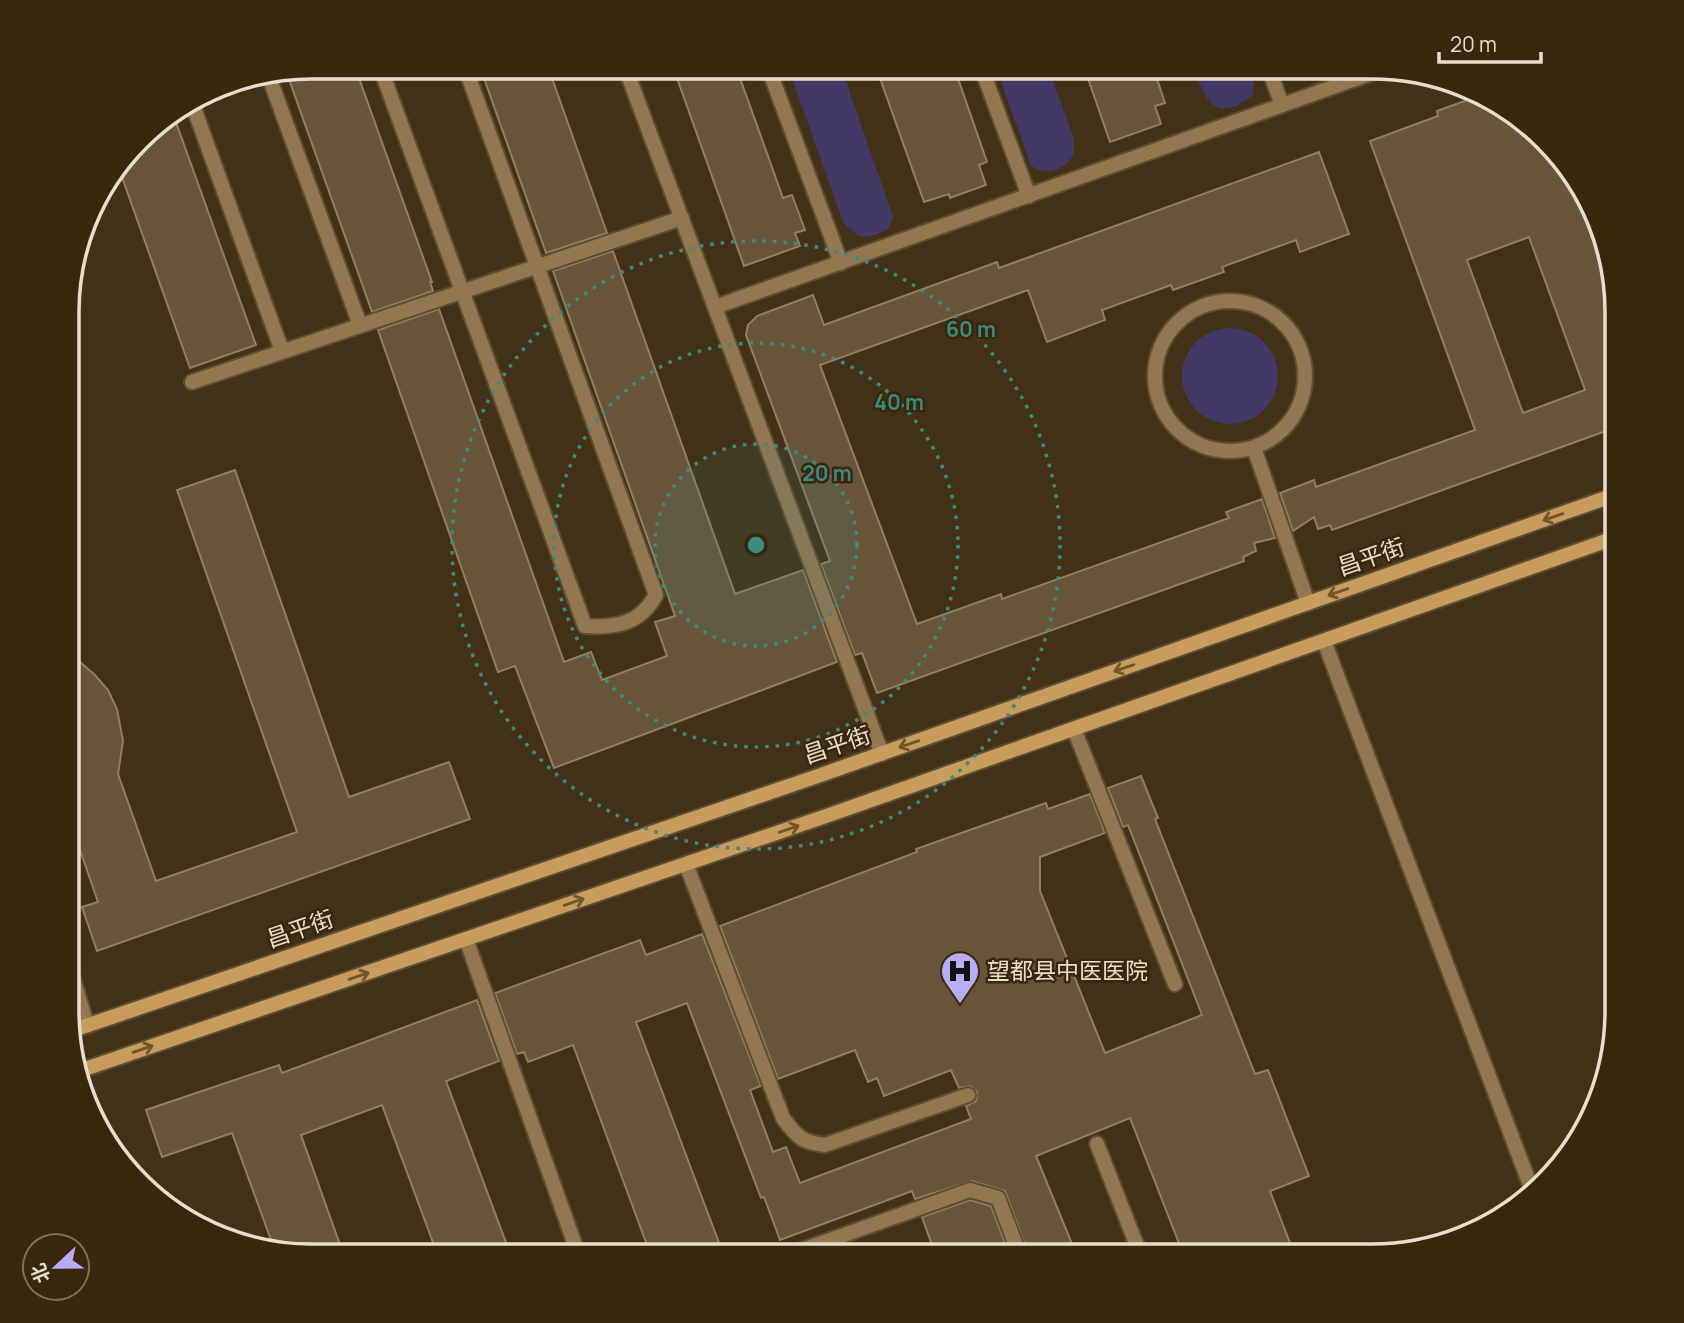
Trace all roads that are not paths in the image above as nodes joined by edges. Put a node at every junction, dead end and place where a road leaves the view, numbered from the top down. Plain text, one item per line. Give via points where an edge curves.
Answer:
1 (385, 79) edge
2 (470, 79) edge
3 (630, 79) edge
4 (772, 79) edge
5 (985, 79) edge
6 (1272, 79) edge
7 (1355, 79) edge
8 (271, 82) edge
9 (1282, 105) junction
10 (194, 111) edge
11 (1029, 196) junction
12 (682, 218) junction
13 (841, 262) junction
14 (537, 266) junction
15 (462, 292) junction
16 (715, 307) junction
17 (360, 325) junction
18 (282, 351) junction
19 (192, 382) dead end
20 (1254, 448) junction
21 (1605, 498) edge
22 (1605, 541) edge
23 (1308, 603) junction
24 (1324, 640) junction
25 (1074, 729) junction
26 (882, 754) junction
27 (686, 864) junction
28 (466, 939) junction
29 (1175, 984) dead end
30 (79, 999) edge
31 (87, 1026) junction
32 (79, 1028) edge
33 (86, 1069) edge
34 (968, 1095) dead end
35 (1097, 1144) dead end
36 (1529, 1183) edge
37 (575, 1244) edge
38 (820, 1244) edge
39 (1015, 1244) edge
40 (1136, 1244) edge

1 - 15 street
2 - 14 street
3 - 12 street
4 - 13 street
5 - 11 street
6 - 9 street
7 - 9 street
8 - 17 street
9 - 11 street
10 - 18 street
11 - 13 street
12 - 14 street
12 - 16 street
13 - 16 street
14 - 15 street
14 - 15 street via 656,595 639,618 608,627 585,626
15 - 17 street
16 - 26 street
17 - 18 street
18 - 19 street
20 - 20 street via 1226,451 1198,445 1169,421 1160,405 1154,377 1160,347 1184,315 1202,305 1222,300 1261,307 1284,325 1301,350 1304,390 1298,409 1287,426
20 - 23 street
21 -> 23 street, 昌平街
22 - 24 street
23 -> 26 street, 昌平街
24 - 25 street
24 - 36 street
27 -> 25 street
25 - 29 street
26 - 31 street, 昌平街
28 -> 27 street
27 - 34 street via 783,1118 795,1135 807,1143 825,1145
33 -> 28 street
28 - 37 street
30 - 31 street
31 - 32 street, 昌平街
35 - 40 street
38 - 39 street via 970,1190 998,1198

